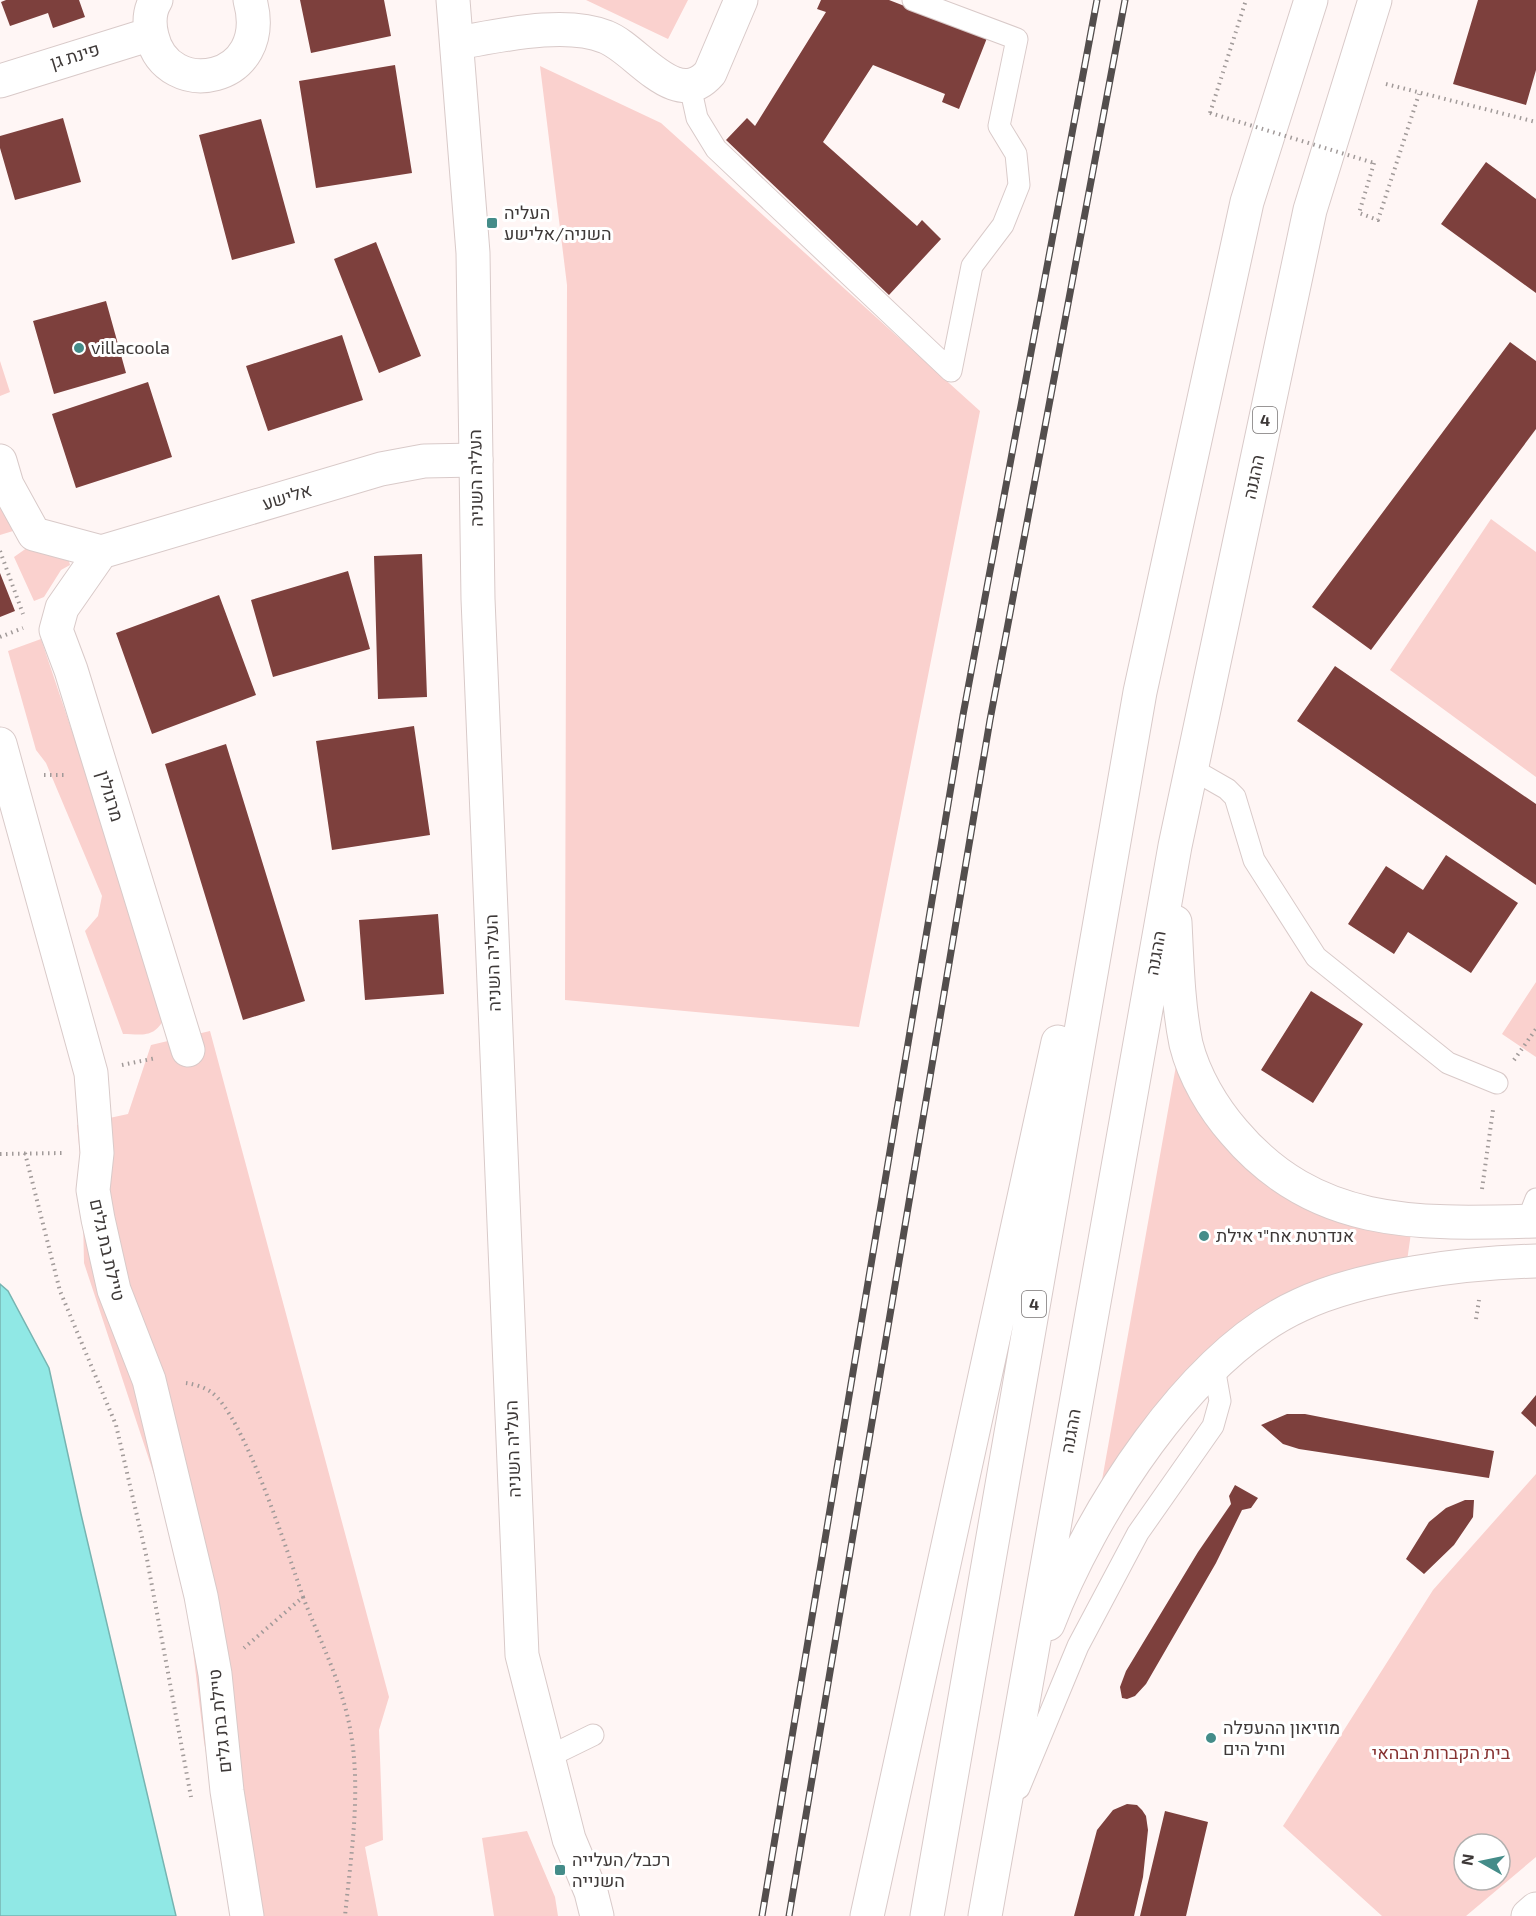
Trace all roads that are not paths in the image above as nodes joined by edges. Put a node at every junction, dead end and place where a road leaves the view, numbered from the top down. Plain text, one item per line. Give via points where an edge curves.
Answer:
1 (156, 0) edge
2 (250, 0) edge
3 (453, 0) edge
4 (741, 0) edge
5 (913, 0) edge
6 (1311, 0) edge
7 (1375, 0) edge
8 (151, 34) junction
9 (457, 43) junction
10 (0, 81) edge
11 (690, 86) junction
12 (476, 460) junction
13 (0, 461) edge
14 (100, 552) junction
15 (1140, 692) junction
16 (0, 744) edge
17 (1192, 769) junction
18 (1175, 846) junction
19 (189, 1050) road end
20 (1497, 1083) dead end
21 (1533, 1214) edge
22 (1536, 1261) edge
23 (1214, 1367) junction
24 (1026, 1681) junction
25 (593, 1735) dead end
26 (548, 1757) junction
27 (991, 1884) junction
28 (1536, 1909) edge
29 (247, 1916) edge
30 (597, 1916) edge
31 (867, 1916) edge
32 (927, 1916) edge
33 (985, 1916) edge
34 (1528, 1916) edge

1 - 8 main road via 149,26
2 - 8 main road via 255,20 252,42 240,60 221,73 199,76 181,72 165,61
3 - 9 main road, העליה השניה
4 - 11 main road via 710,73
5 - 11 lane via 1017,39 999,126 1016,154 1019,185 1003,225 972,266 951,371 716,148 697,118
6 - 15 main road, 4 via 1247,202
7 - 17 main road, ההגנה / 4 via 1310,210
8 - 10 main road, פינת גן
9 - 11 main road via 559,30 594,33 612,39 669,82
9 - 12 main road, העליה השניה via 473,253
12 - 14 main road, אלישע via 424,461 381,469
12 - 26 main road, העליה השניה via 479,623 522,1655
13 - 14 main road via 7,485 34,534
14 - 19 main road, מרגולין via 62,608 56,630 72,670
15 - 31 main road via 1033,1152
15 - 32 main road, 4
16 - 29 main road, טיילת בת גלים via 91,1073 97,1152 93,1190 102,1239 114,1290 149,1380 201,1596
17 - 18 main road, ההגנה / 4
17 - 20 lane via 1235,797 1254,860 1316,957 1448,1063
18 - 21 main road via 1177,957 1187,1046 1200,1081 1219,1114 1243,1143 1288,1183 1326,1202 1371,1215 1414,1221
18 - 24 main road, ההגנה / 4
22 - 23 main road via 1412,1274 1352,1285 1299,1305 1250,1336
23 - 24 main road via 1144,1448 1112,1498 1053,1611
23 - 27 lane via 1220,1401 1214,1426 1138,1533 1077,1646 1019,1789
24 - 27 main road, ההגנה / 4
25 - 26 lane
26 - 30 main road, העליה השניה via 569,1839
27 - 33 main road, ההגנה / 4
28 - 34 main road

